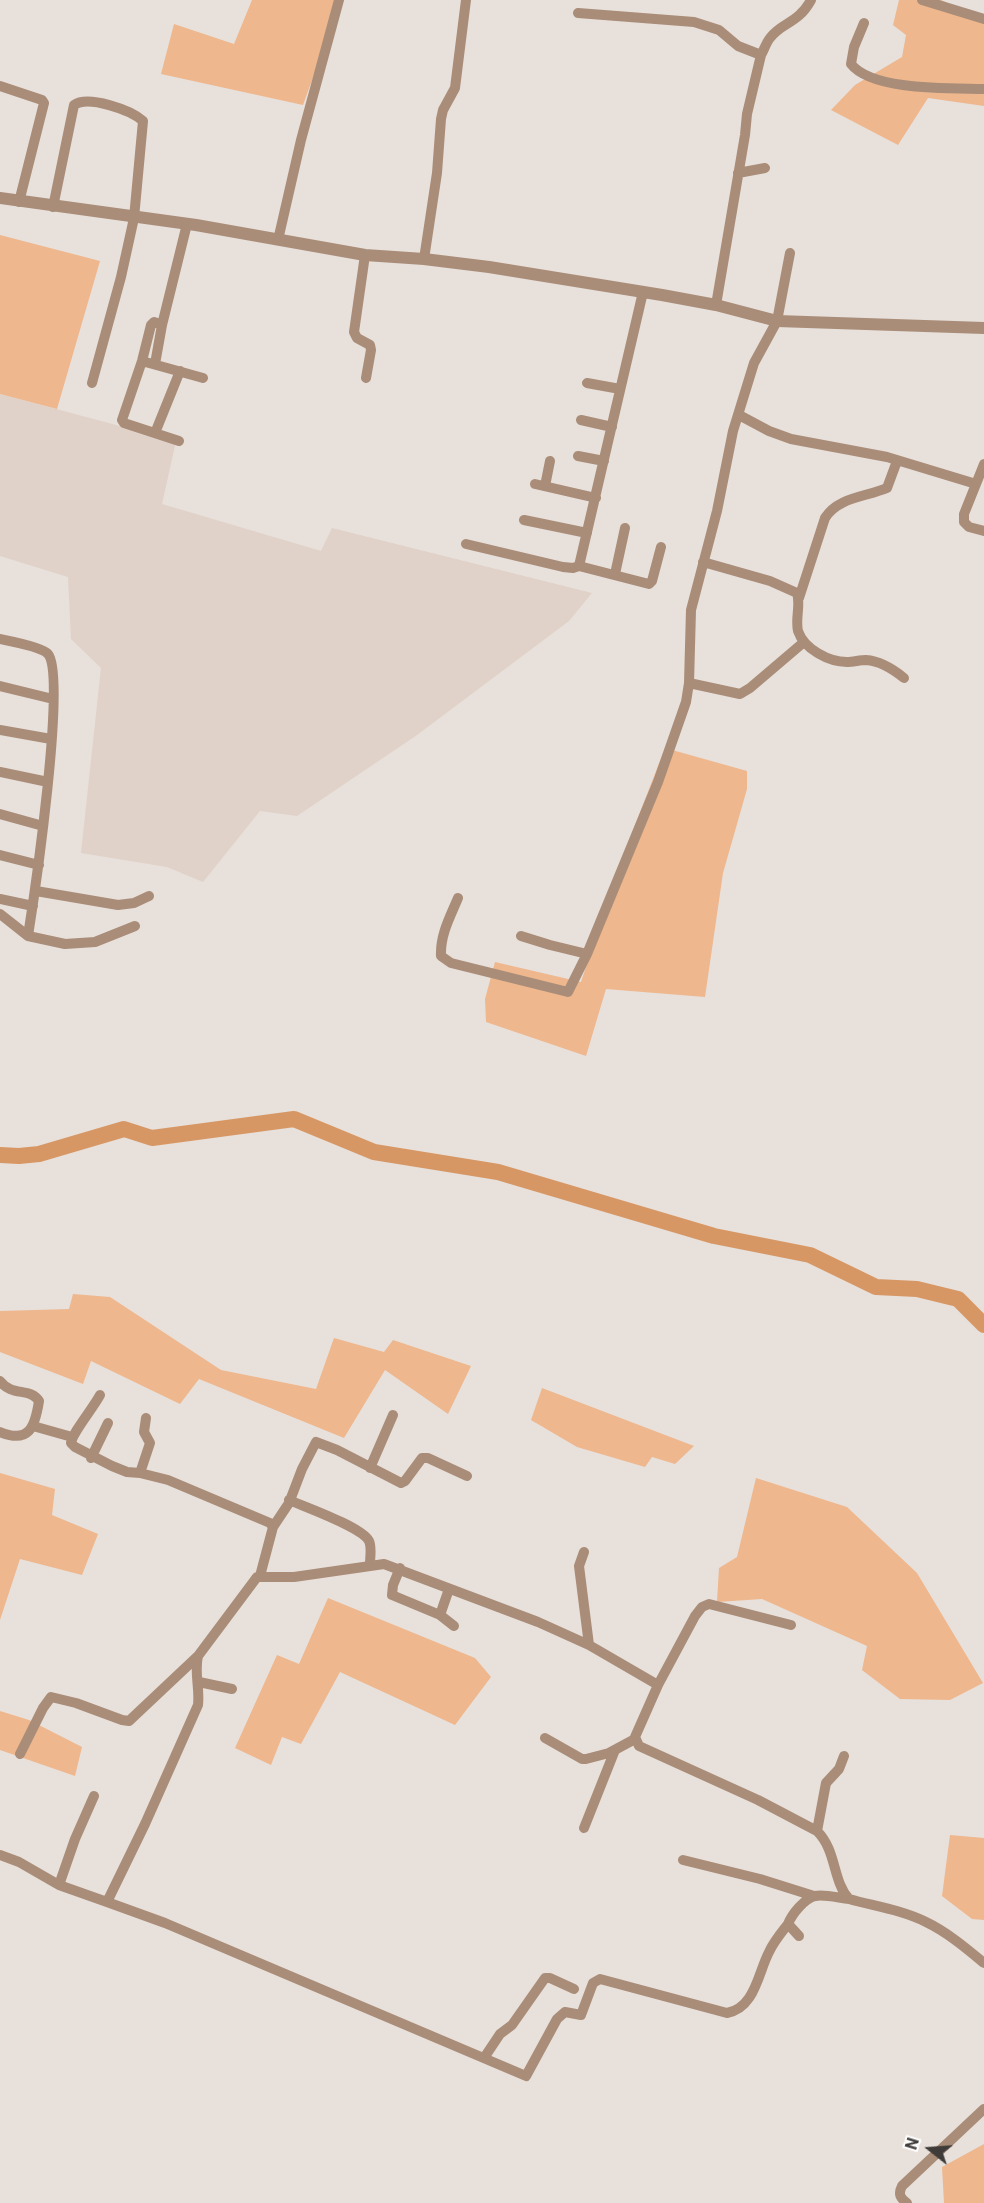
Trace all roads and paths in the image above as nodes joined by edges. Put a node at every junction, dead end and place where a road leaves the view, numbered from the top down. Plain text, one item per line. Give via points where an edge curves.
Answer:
1 (339, 0) edge
2 (466, 0) edge
3 (811, 0) edge
4 (922, 0) edge
5 (953, 5) edge
6 (578, 13) dead end
7 (984, 19) edge
8 (864, 23) dead end
9 (761, 55) junction
10 (0, 86) edge
11 (984, 88) edge
12 (765, 168) dead end
13 (738, 173) junction
14 (0, 198) edge
15 (19, 202) junction
16 (53, 207) junction
17 (134, 218) junction
18 (187, 224) junction
19 (278, 240) junction
20 (790, 253) dead end
21 (365, 255) junction
22 (424, 259) junction
23 (643, 292) junction
24 (716, 305) junction
25 (777, 321) junction
26 (162, 325) junction
27 (984, 328) edge
28 (142, 361) junction
29 (155, 364) junction
30 (180, 371) junction
31 (203, 378) dead end
32 (366, 378) dead end
33 (92, 383) dead end
34 (587, 383) dead end
35 (620, 389) junction
36 (739, 415) junction
37 (581, 420) dead end
38 (612, 427) junction
39 (156, 433) junction
40 (179, 441) dead end
41 (578, 456) dead end
42 (550, 461) dead end
43 (604, 461) junction
44 (897, 462) junction
45 (984, 464) edge
46 (976, 484) junction
47 (596, 498) junction
48 (524, 520) dead end
49 (625, 528) dead end
50 (984, 531) edge
51 (587, 533) junction
52 (466, 544) dead end
53 (661, 547) dead end
54 (703, 562) junction
55 (579, 566) junction
56 (615, 574) junction
57 (799, 598) junction
58 (0, 639) edge
59 (804, 642) junction
60 (904, 678) dead end
61 (689, 683) junction
62 (0, 686) edge
63 (53, 699) junction
64 (0, 730) edge
65 (51, 739) junction
66 (0, 772) edge
67 (48, 782) junction
68 (0, 814) edge
69 (44, 826) junction
70 (0, 855) edge
71 (39, 865) junction
72 (36, 891) junction
73 (149, 896) dead end
74 (458, 898) dead end
75 (0, 899) edge
76 (33, 906) junction
77 (0, 914) edge
78 (135, 926) dead end
79 (28, 936) junction
80 (521, 936) dead end
81 (587, 954) junction
82 (0, 1381) edge
83 (100, 1395) dead end
84 (393, 1415) dead end
85 (146, 1418) dead end
86 (108, 1423) dead end
87 (33, 1426) junction
88 (0, 1432) edge
89 (72, 1437) junction
90 (91, 1458) junction
91 (370, 1468) junction
92 (140, 1473) junction
93 (467, 1476) dead end
94 (290, 1500) junction
95 (273, 1527) junction
96 (584, 1552) dead end
97 (370, 1564) junction
98 (400, 1568) junction
99 (260, 1576) junction
100 (449, 1589) junction
101 (440, 1615) junction
102 (791, 1624) dead end
103 (454, 1626) dead end
104 (589, 1645) junction
105 (198, 1656) junction
106 (199, 1682) junction
107 (658, 1685) junction
108 (232, 1689) dead end
109 (545, 1738) dead end
110 (635, 1739) junction
111 (615, 1750) junction
112 (20, 1754) dead end
113 (844, 1756) dead end
114 (94, 1796) dead end
115 (584, 1828) dead end
116 (818, 1831) junction
117 (0, 1855) edge
118 (683, 1860) dead end
119 (59, 1885) junction
120 (814, 1896) junction
121 (849, 1899) junction
122 (107, 1902) junction
123 (788, 1924) junction
124 (799, 1936) dead end
125 (984, 1963) edge
126 (574, 1989) dead end
127 (484, 2058) junction
128 (984, 2109) edge
129 (907, 2203) edge

1 - 19 street
2 - 22 street via 455,88 441,119
3 - 9 street via 798,18 771,37
4 - 5 street
5 - 7 street
6 - 9 street via 694,22 711,26 738,46
8 - 11 street via 851,64 857,72 923,88
9 - 13 street
10 - 15 street via 44,104
12 - 13 street
13 - 24 street
14 - 15 street
15 - 16 street
16 - 17 street
16 - 17 street via 74,105 86,100 126,110 143,121
17 - 18 street
17 - 33 street
18 - 19 street
18 - 26 street
19 - 21 street
20 - 25 street
21 - 22 street
21 - 32 street via 354,332 370,345
22 - 23 street
23 - 24 street
23 - 35 street
24 - 25 street
25 - 27 street
25 - 36 street via 754,363
26 - 28 street via 151,325
26 - 29 street
28 - 29 street
28 - 39 street via 122,422
29 - 30 street
30 - 31 street
30 - 39 street
34 - 35 street
35 - 38 street
36 - 44 street via 791,439
36 - 54 street
37 - 38 street
38 - 43 street
39 - 40 street
41 - 43 street
42 - 47 street via 540,485
43 - 47 street
44 - 46 street
44 - 57 street via 887,488 844,502 829,512
45 - 46 street
46 - 50 street via 964,522
47 - 51 street
48 - 51 street
49 - 56 street
51 - 55 street
52 - 55 street via 563,567
53 - 56 street via 650,583
54 - 57 street via 770,581 792,590
54 - 61 street via 691,610
55 - 56 street
57 - 59 street via 797,624
58 - 63 street via 48,654 52,662
59 - 60 street via 815,652 836,660 874,662
59 - 61 street via 740,694
61 - 81 street via 658,782
62 - 63 street
63 - 65 street
64 - 65 street
65 - 67 street
66 - 67 street
67 - 69 street
68 - 69 street
69 - 71 street
70 - 71 street
71 - 72 street
72 - 73 street via 118,905
72 - 76 street
74 - 81 street via 440,946 441,956 451,963 568,992
75 - 76 street
76 - 79 street
77 - 79 street
78 - 79 street via 95,942 65,944
80 - 81 street
82 - 87 street via 16,1392 36,1395 39,1401
83 - 89 street
84 - 91 street
85 - 92 street via 144,1432 150,1443
86 - 90 street
87 - 88 street via 25,1434 13,1437
87 - 89 street
89 - 90 street via 75,1448
90 - 92 street
91 - 93 street via 401,1483 419,1460 428,1458
91 - 94 street via 316,1442
92 - 95 street via 168,1480 260,1517
94 - 95 street
94 - 97 street via 365,1536 371,1547
95 - 99 street
96 - 104 street via 579,1566
97 - 98 street
97 - 99 street via 294,1577
98 - 100 street
98 - 101 street via 392,1594
99 - 105 street via 253,1580
100 - 101 street
100 - 104 street
101 - 103 street
102 - 107 street via 709,1604 702,1607
104 - 107 street
105 - 106 street
105 - 112 street via 129,1721 51,1696
106 - 108 street
106 - 122 street via 198,1705
107 - 110 street
109 - 111 street via 582,1759
110 - 111 street
110 - 116 street via 644,1749
111 - 115 street
113 - 116 street via 839,1769 826,1783
114 - 119 street
116 - 121 street via 825,1838
117 - 119 street
118 - 120 street
119 - 122 street
120 - 121 street
120 - 123 street
121 - 125 street via 927,1922
122 - 127 street
123 - 124 street
123 - 127 street via 774,1941 761,1976 737,2011 727,2013 600,1979 593,1983 581,2014 565,2012 557,2019 526,2076
126 - 127 street via 545,1978 516,2021 503,2030
128 - 129 street via 902,2186 901,2198

